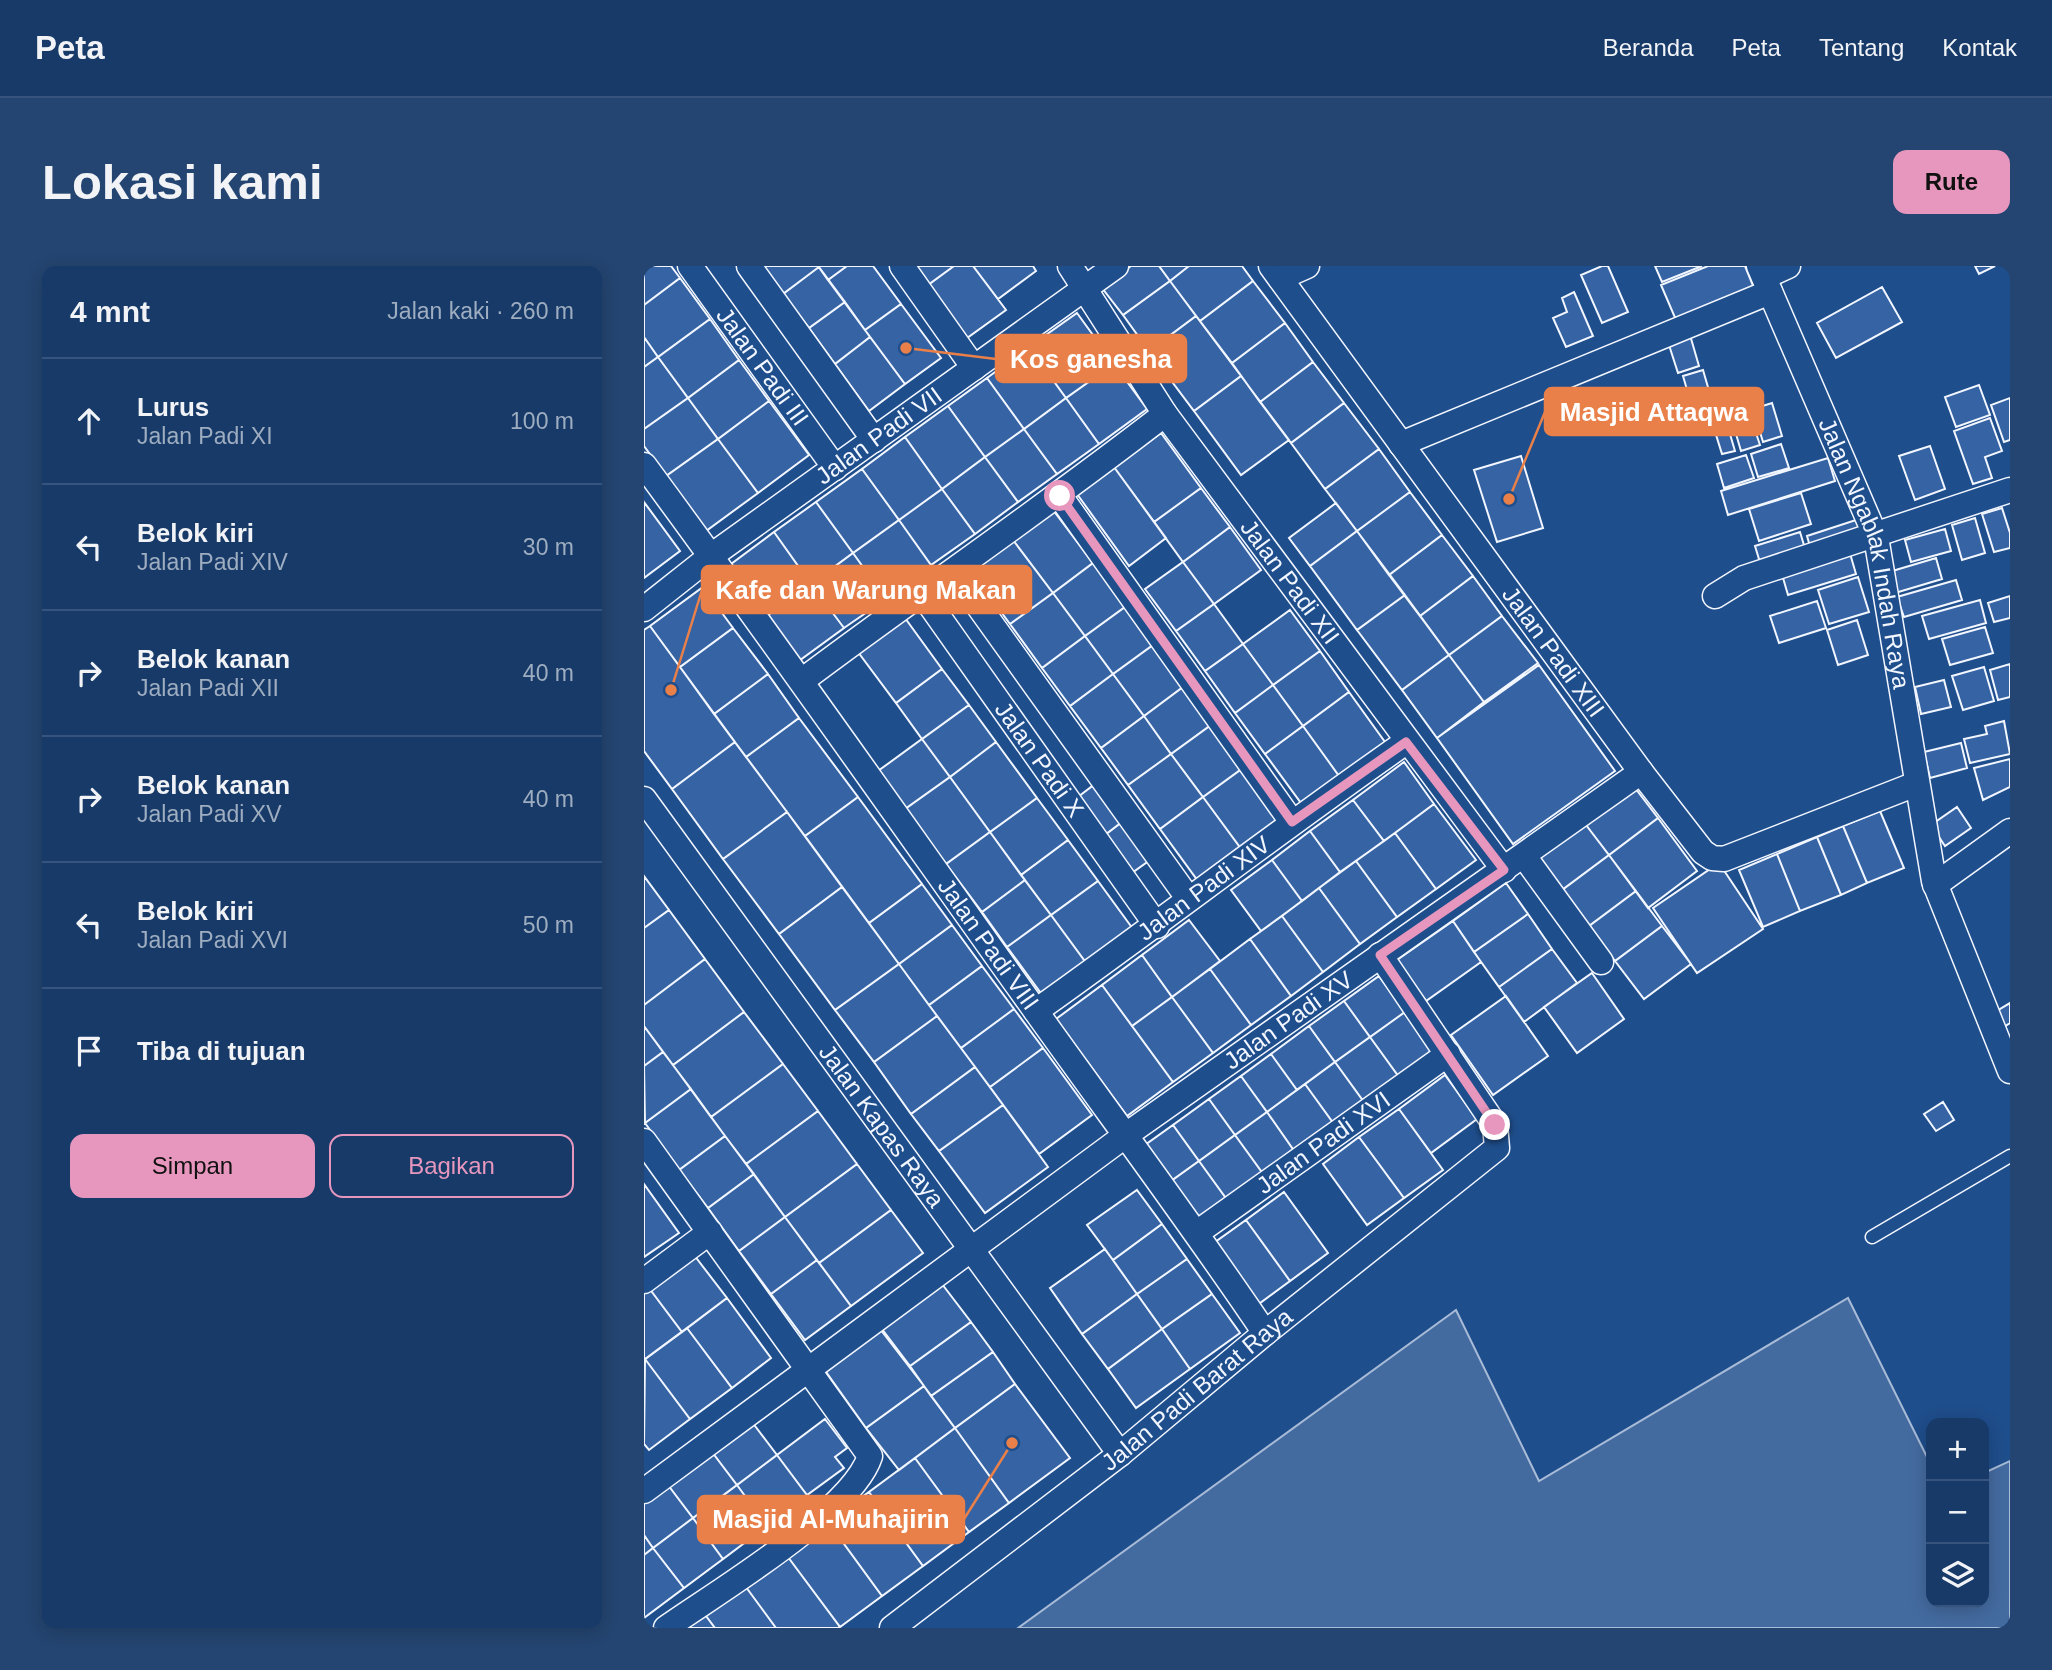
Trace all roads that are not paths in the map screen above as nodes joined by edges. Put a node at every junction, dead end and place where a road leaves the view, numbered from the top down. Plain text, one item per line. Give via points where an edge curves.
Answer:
1 (690, 266) edge
2 (749, 266) edge
3 (902, 266) edge
4 (1070, 266) edge
5 (1116, 266) edge
6 (1307, 266) edge
7 (1787, 266) edge
8 (1276, 272) edge
9 (1765, 278) edge
10 (1086, 288) junction
11 (974, 368) junction
12 (1165, 414) junction
13 (874, 440) junction
14 (1401, 444) junction
15 (644, 466) edge
16 (835, 468) junction
17 (2009, 493) edge
18 (1060, 496) junction
19 (1876, 537) junction
20 (711, 556) junction
21 (954, 572) junction
22 (920, 592) junction
23 (1715, 596) dead end
24 (644, 609) edge
25 (803, 680) junction
26 (1406, 742) junction
27 (1641, 772) junction
28 (1916, 784) junction
29 (644, 799) edge
30 (1292, 822) junction
31 (2010, 831) edge
32 (1524, 856) junction
33 (1504, 870) junction
34 (1935, 883) junction
35 (1188, 898) junction
36 (1157, 926) junction
37 (1380, 955) junction
38 (1601, 961) dead end
39 (1036, 1012) junction
40 (1448, 1054) junction
41 (2010, 1071) edge
42 (1126, 1135) junction
43 (644, 1141) edge
44 (2010, 1156) edge
45 (710, 1232) junction
46 (1198, 1233) junction
47 (1872, 1237) dead end
48 (973, 1251) junction
49 (644, 1281) edge
50 (1265, 1333) junction
51 (811, 1369) junction
52 (1120, 1454) junction
53 (644, 1490) edge
54 (666, 1628) edge
55 (892, 1628) edge

1 - 16 street, Jalan Padi III
2 - 13 street, Jalan Padi III
3 - 11 street
4 - 10 street, Jalan Padi XII
5 - 10 street, Jalan Padi VII
6 - 8 street
7 - 9 street
8 - 14 street, Jalan Padi XIII
9 - 14 street
9 - 19 street, Jalan Ngablak Indah Raya
10 - 11 street, Jalan Padi VII
10 - 12 street, Jalan Padi XII
11 - 13 street, Jalan Padi VII
12 - 18 street
12 - 26 street, Jalan Padi XII
13 - 16 street, Jalan Padi VII
14 - 27 street, Jalan Padi XIII
15 - 20 street, Jalan Padi VIII
16 - 20 street, Jalan Padi VII
17 - 19 street
18 - 21 street
18 - 30 street
19 - 23 street via 1744,578
19 - 28 street, Jalan Ngablak Indah Raya
20 - 24 street, Jalan Padi VII
20 - 25 street, Jalan Padi VIII
21 - 22 street
21 - 35 street, Jalan Padi X
22 - 25 street
22 - 36 street, Jalan Padi X
25 - 39 street, Jalan Padi VIII
26 - 30 street, Jalan Padi XIV
26 - 33 street, Jalan Padi XII
27 - 28 street, Jalan Padi XIII via 1703,852 1724,859
27 - 32 street, Jalan Padi XV
28 - 34 street, Jalan Ngablak Indah Raya
29 - 48 street, Jalan Kapas Raya
30 - 35 street, Jalan Padi XIV
31 - 34 street
32 - 33 street, Jalan Padi XV
32 - 38 street
33 - 37 street, Jalan Padi XV
34 - 41 street, Jalan Ngablak Indah Raya
35 - 36 street, Jalan Padi XIV
36 - 39 street, Jalan Padi XIV
37 - 40 street
37 - 42 street, Jalan Padi XV
39 - 42 street, Jalan Padi VIII
40 - 46 street, Jalan Padi XVI
40 - 50 street, Jalan Padi Barat Raya via 1495,1125 1497,1148
42 - 46 street, Jalan Padi VIII
42 - 48 street, Jalan Padi XV
43 - 45 street
44 - 47 lane
45 - 49 street
45 - 51 street
46 - 50 street, Jalan Padi VIII
48 - 51 street, Jalan Padi XV
48 - 52 street, Jalan Kapas Raya
50 - 52 street, Jalan Padi Barat Raya
51 - 53 street, Jalan Padi XV
51 - 54 street via 870,1456 866,1468 813,1523
52 - 55 street, Jalan Padi Barat Raya

